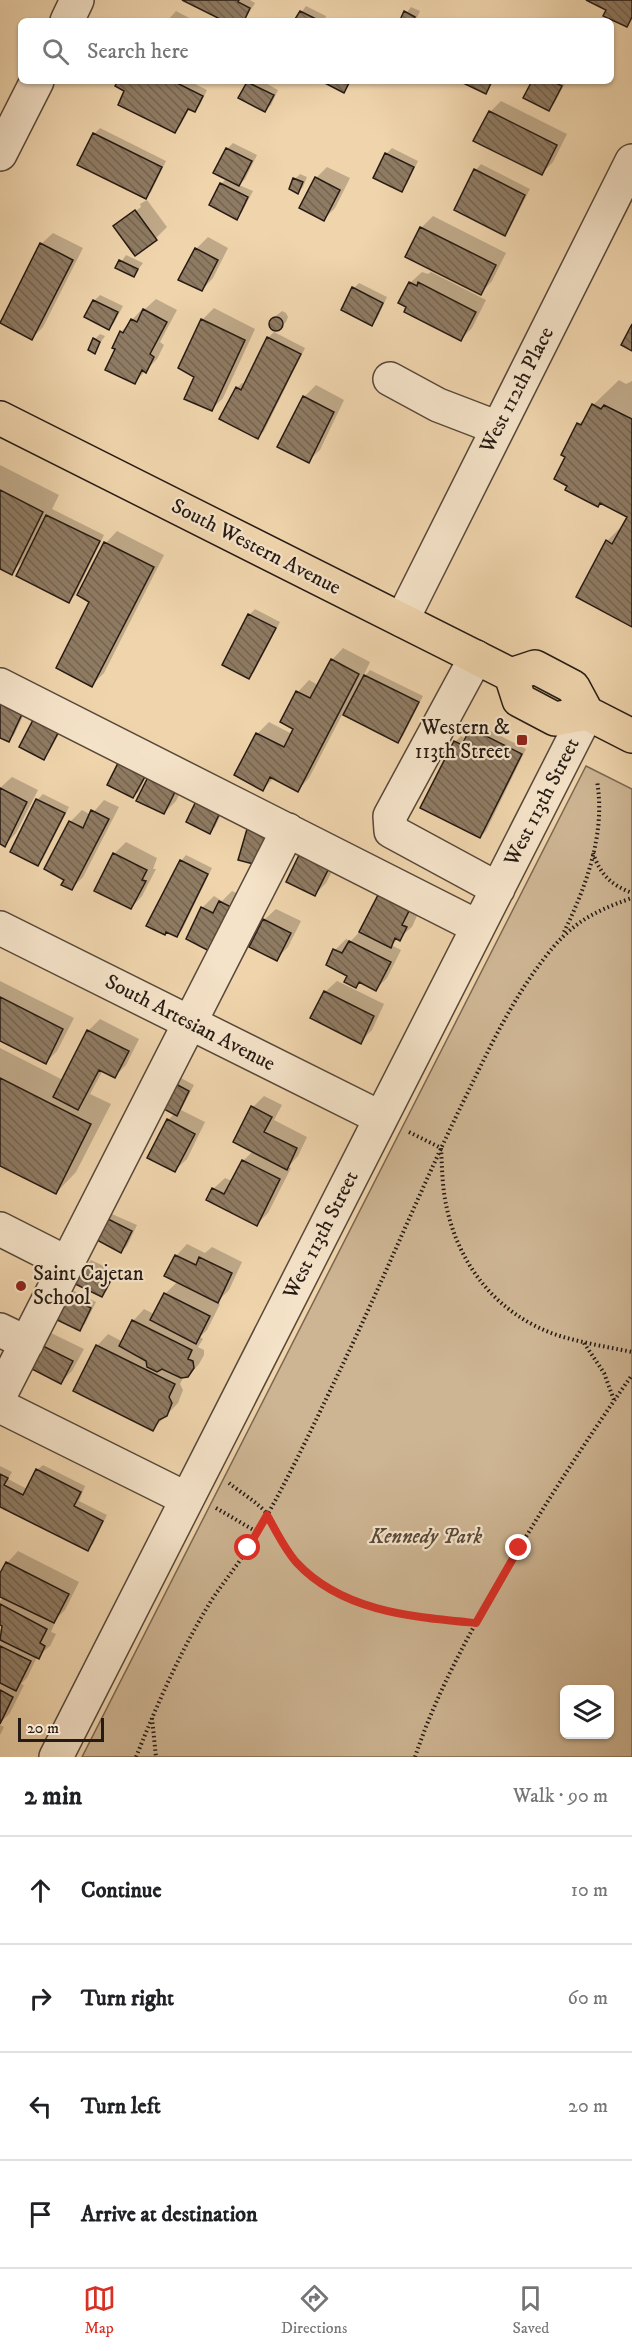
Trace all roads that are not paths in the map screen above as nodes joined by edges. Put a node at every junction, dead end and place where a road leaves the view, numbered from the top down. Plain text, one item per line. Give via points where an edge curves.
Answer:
1 (78, 0) edge
2 (69, 18) edge
3 (35, 84) edge
4 (0, 154) edge
5 (632, 161) edge
6 (390, 380) dead end
7 (0, 418) edge
8 (498, 428) junction
9 (402, 620) junction
10 (476, 657) junction
11 (0, 685) edge
12 (587, 713) junction
13 (632, 736) edge
14 (288, 830) junction
15 (498, 889) junction
16 (478, 927) junction
17 (0, 928) edge
18 (190, 1023) junction
19 (394, 1125) junction
20 (0, 1229) edge
21 (58, 1258) junction
22 (11, 1335) edge
23 (0, 1395) edge
24 (0, 1406) edge
25 (201, 1503) junction
26 (56, 1757) edge

1 - 2 street
3 - 4 street
5 - 8 street, West 112th Place
6 - 8 street via 438,405
7 - 9 main road, South Western Avenue
8 - 9 street, West 112th Place
9 - 10 main road, South Western Avenue
10 - 12 main road, South Western Avenue via 511,675 519,700 555,719
10 - 15 street via 390,816 391,831
11 - 14 street
12 - 13 main road
12 - 15 street, West 113th Street
14 - 16 street
14 - 18 street
15 - 16 street, West 113th Street
16 - 19 street, West 113th Street
17 - 18 street, South Artesian Avenue
18 - 19 street, South Artesian Avenue
18 - 21 street
19 - 25 street, West 113th Street
20 - 21 street
21 - 22 street
22 - 23 street
24 - 25 street
25 - 26 street, West 113th Street

